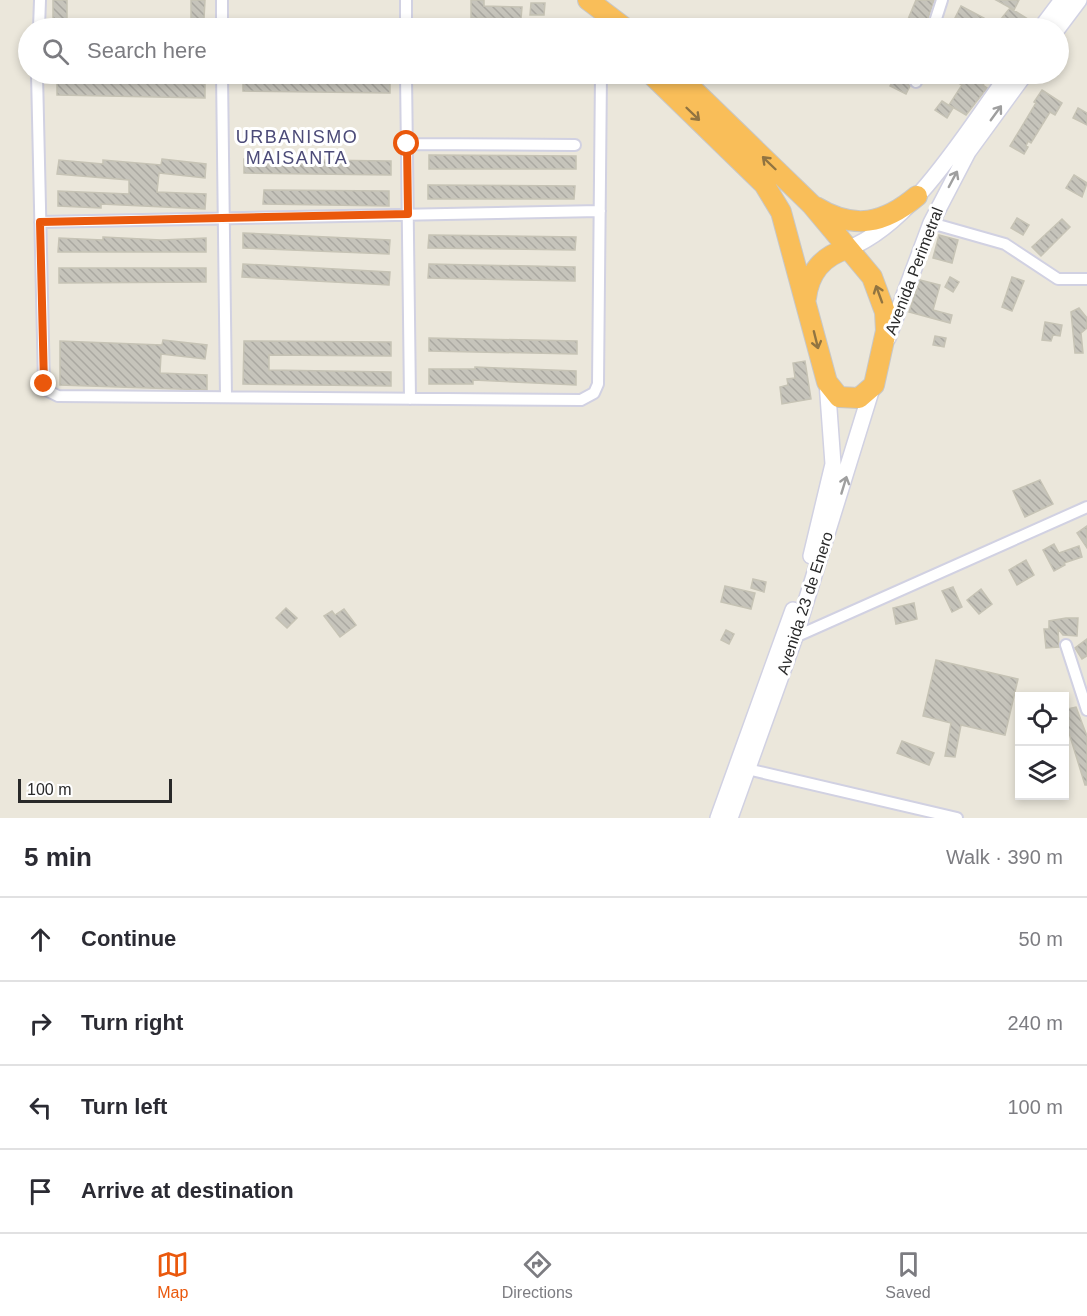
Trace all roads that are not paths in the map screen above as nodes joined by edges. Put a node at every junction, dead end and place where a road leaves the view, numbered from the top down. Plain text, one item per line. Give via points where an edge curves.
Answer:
1 (40, 0) edge
2 (222, 0) edge
3 (406, 0) edge
4 (587, 0) edge
5 (942, 0) edge
6 (1062, 0) edge
7 (1079, 0) edge
8 (39, 18) edge
9 (222, 18) edge
10 (406, 18) edge
11 (602, 18) edge
12 (611, 18) edge
13 (936, 18) edge
14 (1048, 18) edge
15 (1066, 18) edge
16 (37, 84) edge
17 (222, 84) edge
18 (406, 84) edge
19 (601, 84) edge
20 (661, 84) edge
21 (687, 84) edge
22 (1001, 84) edge
23 (1018, 84) edge
24 (407, 144) junction
25 (575, 145) dead end
26 (917, 196) junction
27 (811, 204) junction
28 (600, 211) junction
29 (408, 214) junction
30 (224, 218) junction
31 (40, 222) junction
32 (931, 223) junction
33 (847, 249) junction
34 (1087, 279) edge
35 (806, 298) junction
36 (884, 350) junction
37 (827, 382) junction
38 (873, 385) junction
39 (226, 397) junction
40 (410, 399) junction
41 (1087, 507) edge
42 (795, 637) junction
43 (1066, 645) dead end
44 (1087, 710) edge
45 (747, 769) junction
46 (718, 818) edge
47 (729, 818) edge
48 (957, 818) edge

1 - 8 street
2 - 9 street
3 - 10 street
4 - 11 highway
4 - 12 highway
5 - 13 street
6 - 14 main road
7 - 15 main road
16 - 31 street
17 - 30 street
18 - 24 street
19 - 28 street
20 -> 35 highway via 764,184 781,212
27 -> 21 highway
22 - 26 main road, Avenida Perimetral
32 -> 23 main road, Avenida Perimetral via 968,152
24 - 25 street
24 - 29 street
26 - 27 highway via 899,211 877,220 854,222 831,216
26 - 33 main road, Avenida Perimetral via 879,233
27 - 33 highway
28 - 29 street
28 - 40 street via 598,384 594,393 581,400
29 - 30 street
29 - 40 street
30 - 31 street
30 - 39 street
31 - 39 street via 44,384 48,391 58,396
32 - 34 street via 1005,244 1058,279
32 - 36 main road, Avenida Perimetral
33 - 35 highway via 818,266 809,281
36 -> 33 highway via 886,331 880,294 861,262
35 -> 37 highway
36 - 38 highway
37 - 38 highway via 831,391 849,399 859,398
37 - 46 main road, Avenida 23 de Enero via 833,464 825,503 788,626
42 -> 38 main road, Avenida 23 de Enero
39 - 40 street
41 - 42 street
42 - 45 main road, Avenida 23 de Enero
43 - 44 street
45 - 47 main road, Avenida 23 de Enero
45 - 48 street

